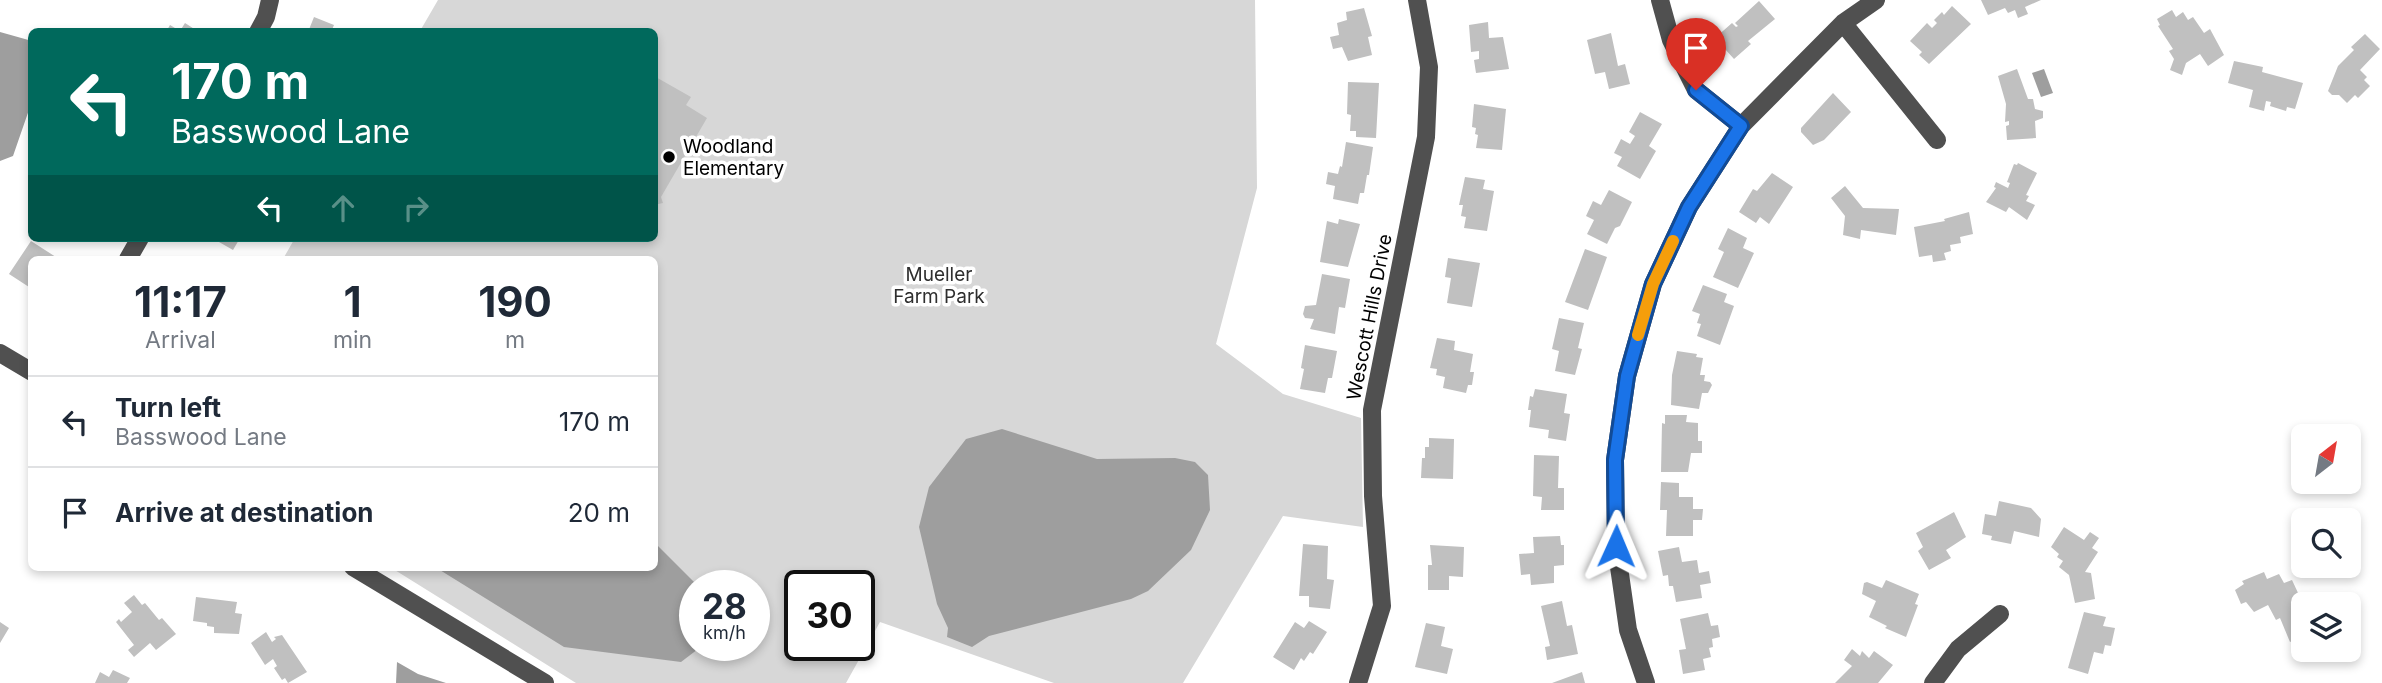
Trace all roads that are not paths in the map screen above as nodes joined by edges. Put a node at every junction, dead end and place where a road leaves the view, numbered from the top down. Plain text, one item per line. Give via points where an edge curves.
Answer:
1 (270, 0) edge
2 (1417, 0) edge
3 (1660, 0) edge
4 (1876, 0) edge
5 (1843, 23) junction
6 (260, 28) edge
7 (1741, 126) junction
8 (1937, 140) dead end
9 (0, 353) edge
10 (28, 370) edge
11 (360, 571) edge
12 (2000, 614) dead end
13 (545, 683) edge
14 (1358, 683) edge
15 (1646, 683) edge
16 (1933, 683) edge

1 - 6 street
2 - 14 street, Wescott Hills Drive via 1429,67 1426,137 1372,410 1382,606
3 - 7 street via 1671,40 1696,90
4 - 5 street
5 - 7 street
5 - 8 street
7 - 15 street via 1689,207 1653,284 1627,376 1615,460 1616,546 1628,629
9 - 10 street
11 - 13 street
12 - 16 street via 1958,649

